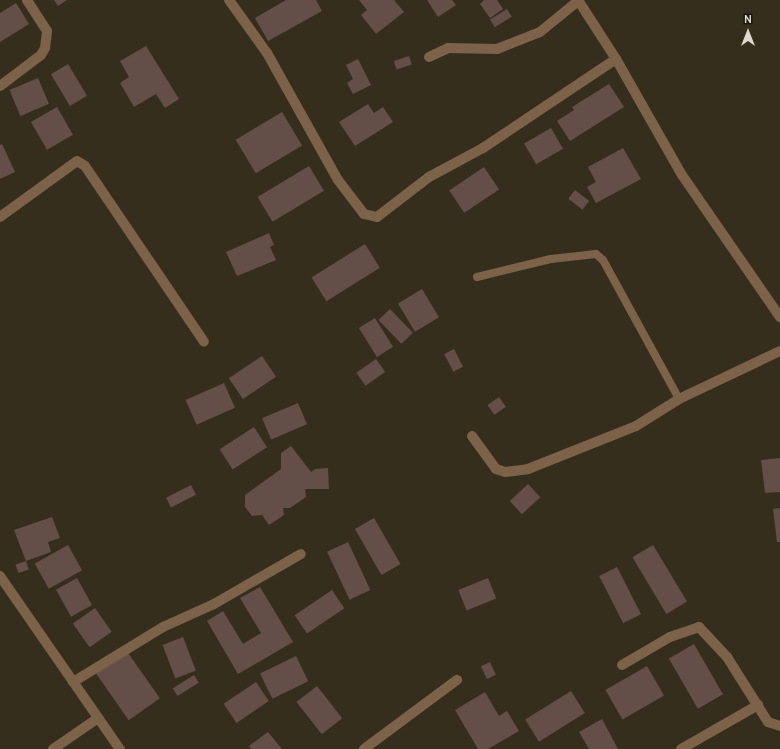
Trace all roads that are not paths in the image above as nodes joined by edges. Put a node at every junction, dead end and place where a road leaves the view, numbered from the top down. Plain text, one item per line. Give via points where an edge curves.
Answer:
1 (27, 0) edge
2 (229, 0) edge
3 (578, 1) edge
4 (429, 57) dead end
5 (616, 59) junction
6 (0, 86) edge
7 (0, 217) edge
8 (477, 277) dead end
9 (780, 317) edge
10 (204, 342) dead end
11 (780, 351) edge
12 (679, 399) junction
13 (472, 436) dead end
14 (301, 554) dead end
15 (0, 576) edge
16 (622, 665) dead end
17 (457, 680) dead end
18 (74, 682) junction
19 (758, 705) junction
20 (98, 718) junction
21 (780, 726) edge
22 (53, 749) edge
23 (120, 749) edge
24 (364, 749) edge
25 (681, 749) edge

1 - 6 street via 47,31 46,48
2 - 5 street via 267,53 338,180 364,214 377,217 429,177 483,148
3 - 4 street via 540,32 498,49 448,48
3 - 5 street
5 - 9 street via 682,175
7 - 10 street via 77,161 81,163
8 - 12 lane via 550,259 596,254 603,260
11 - 12 street
12 - 13 street via 636,426 515,472 496,469
14 - 18 street via 214,604 156,631
15 - 18 street
16 - 19 street via 670,637 699,627 727,657
17 - 24 street
18 - 20 street
19 - 21 street via 768,722
19 - 25 street
20 - 22 street
20 - 23 street

